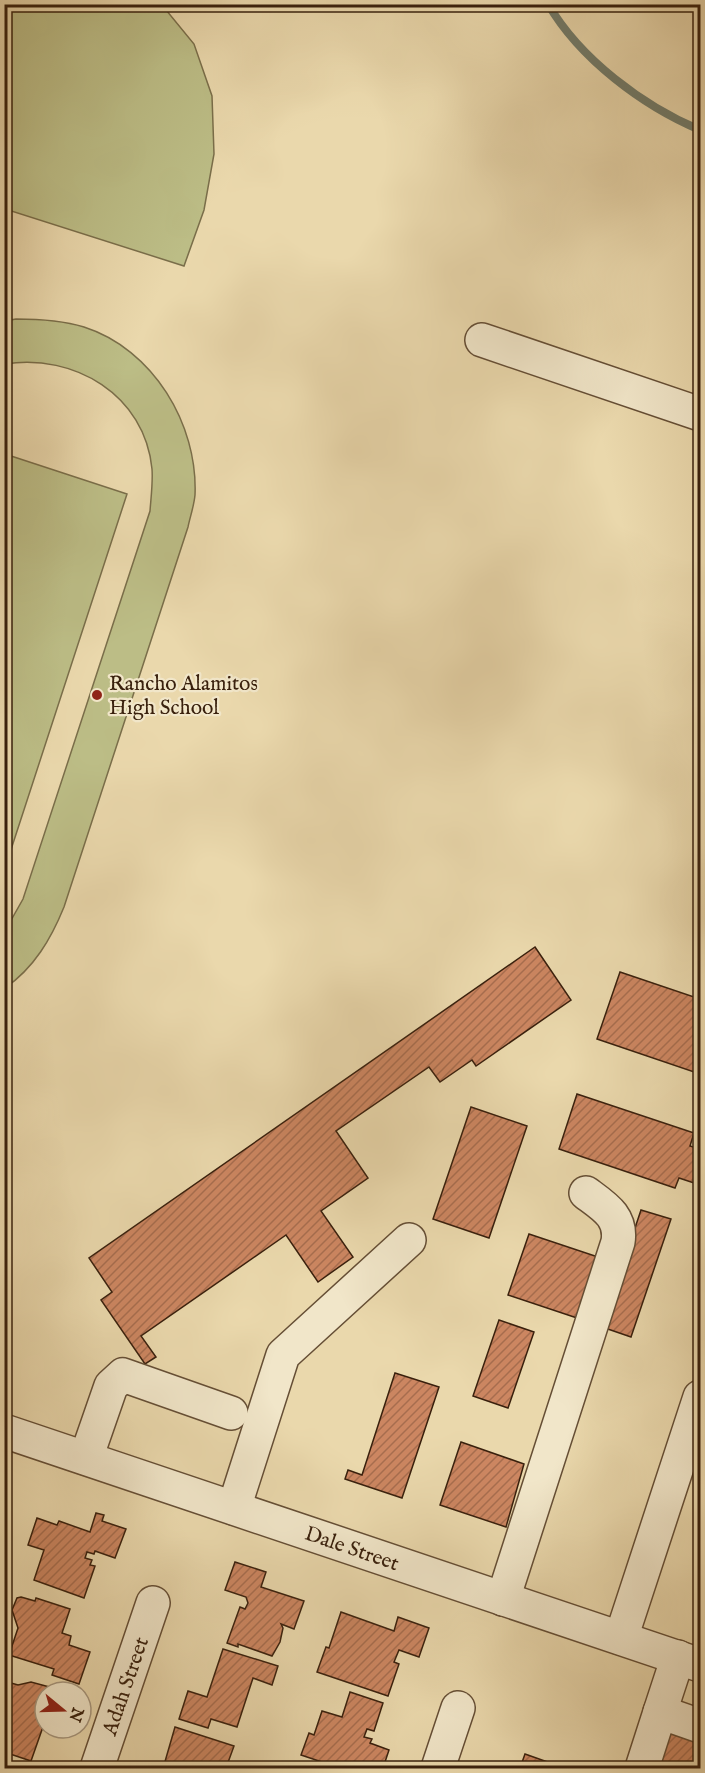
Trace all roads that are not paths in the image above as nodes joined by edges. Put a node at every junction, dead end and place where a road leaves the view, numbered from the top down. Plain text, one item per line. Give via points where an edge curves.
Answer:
1 (482, 340) dead end
2 (700, 414) edge
3 (586, 1193) dead end
4 (409, 1240) dead end
5 (700, 1396) edge
6 (231, 1413) dead end
7 (4, 1431) edge
8 (86, 1458) junction
9 (234, 1508) junction
10 (503, 1599) junction
11 (153, 1604) dead end
12 (621, 1638) junction
13 (693, 1657) edge
14 (458, 1708) dead end
15 (660, 1712) junction
16 (700, 1726) edge
17 (97, 1768) edge
18 (438, 1768) edge
19 (642, 1768) edge

1 - 2 street
3 - 10 street via 615,1220 620,1229 618,1242
4 - 9 street via 283,1355
5 - 12 street
6 - 8 street via 123,1375 111,1386
7 - 8 street, Dale Street
8 - 9 street, Dale Street
9 - 10 street, Dale Street
10 - 12 street, Dale Street
11 - 17 street, Adah Street
12 - 13 street, Dale Street
13 - 15 street
14 - 18 street
15 - 16 street
15 - 19 street

